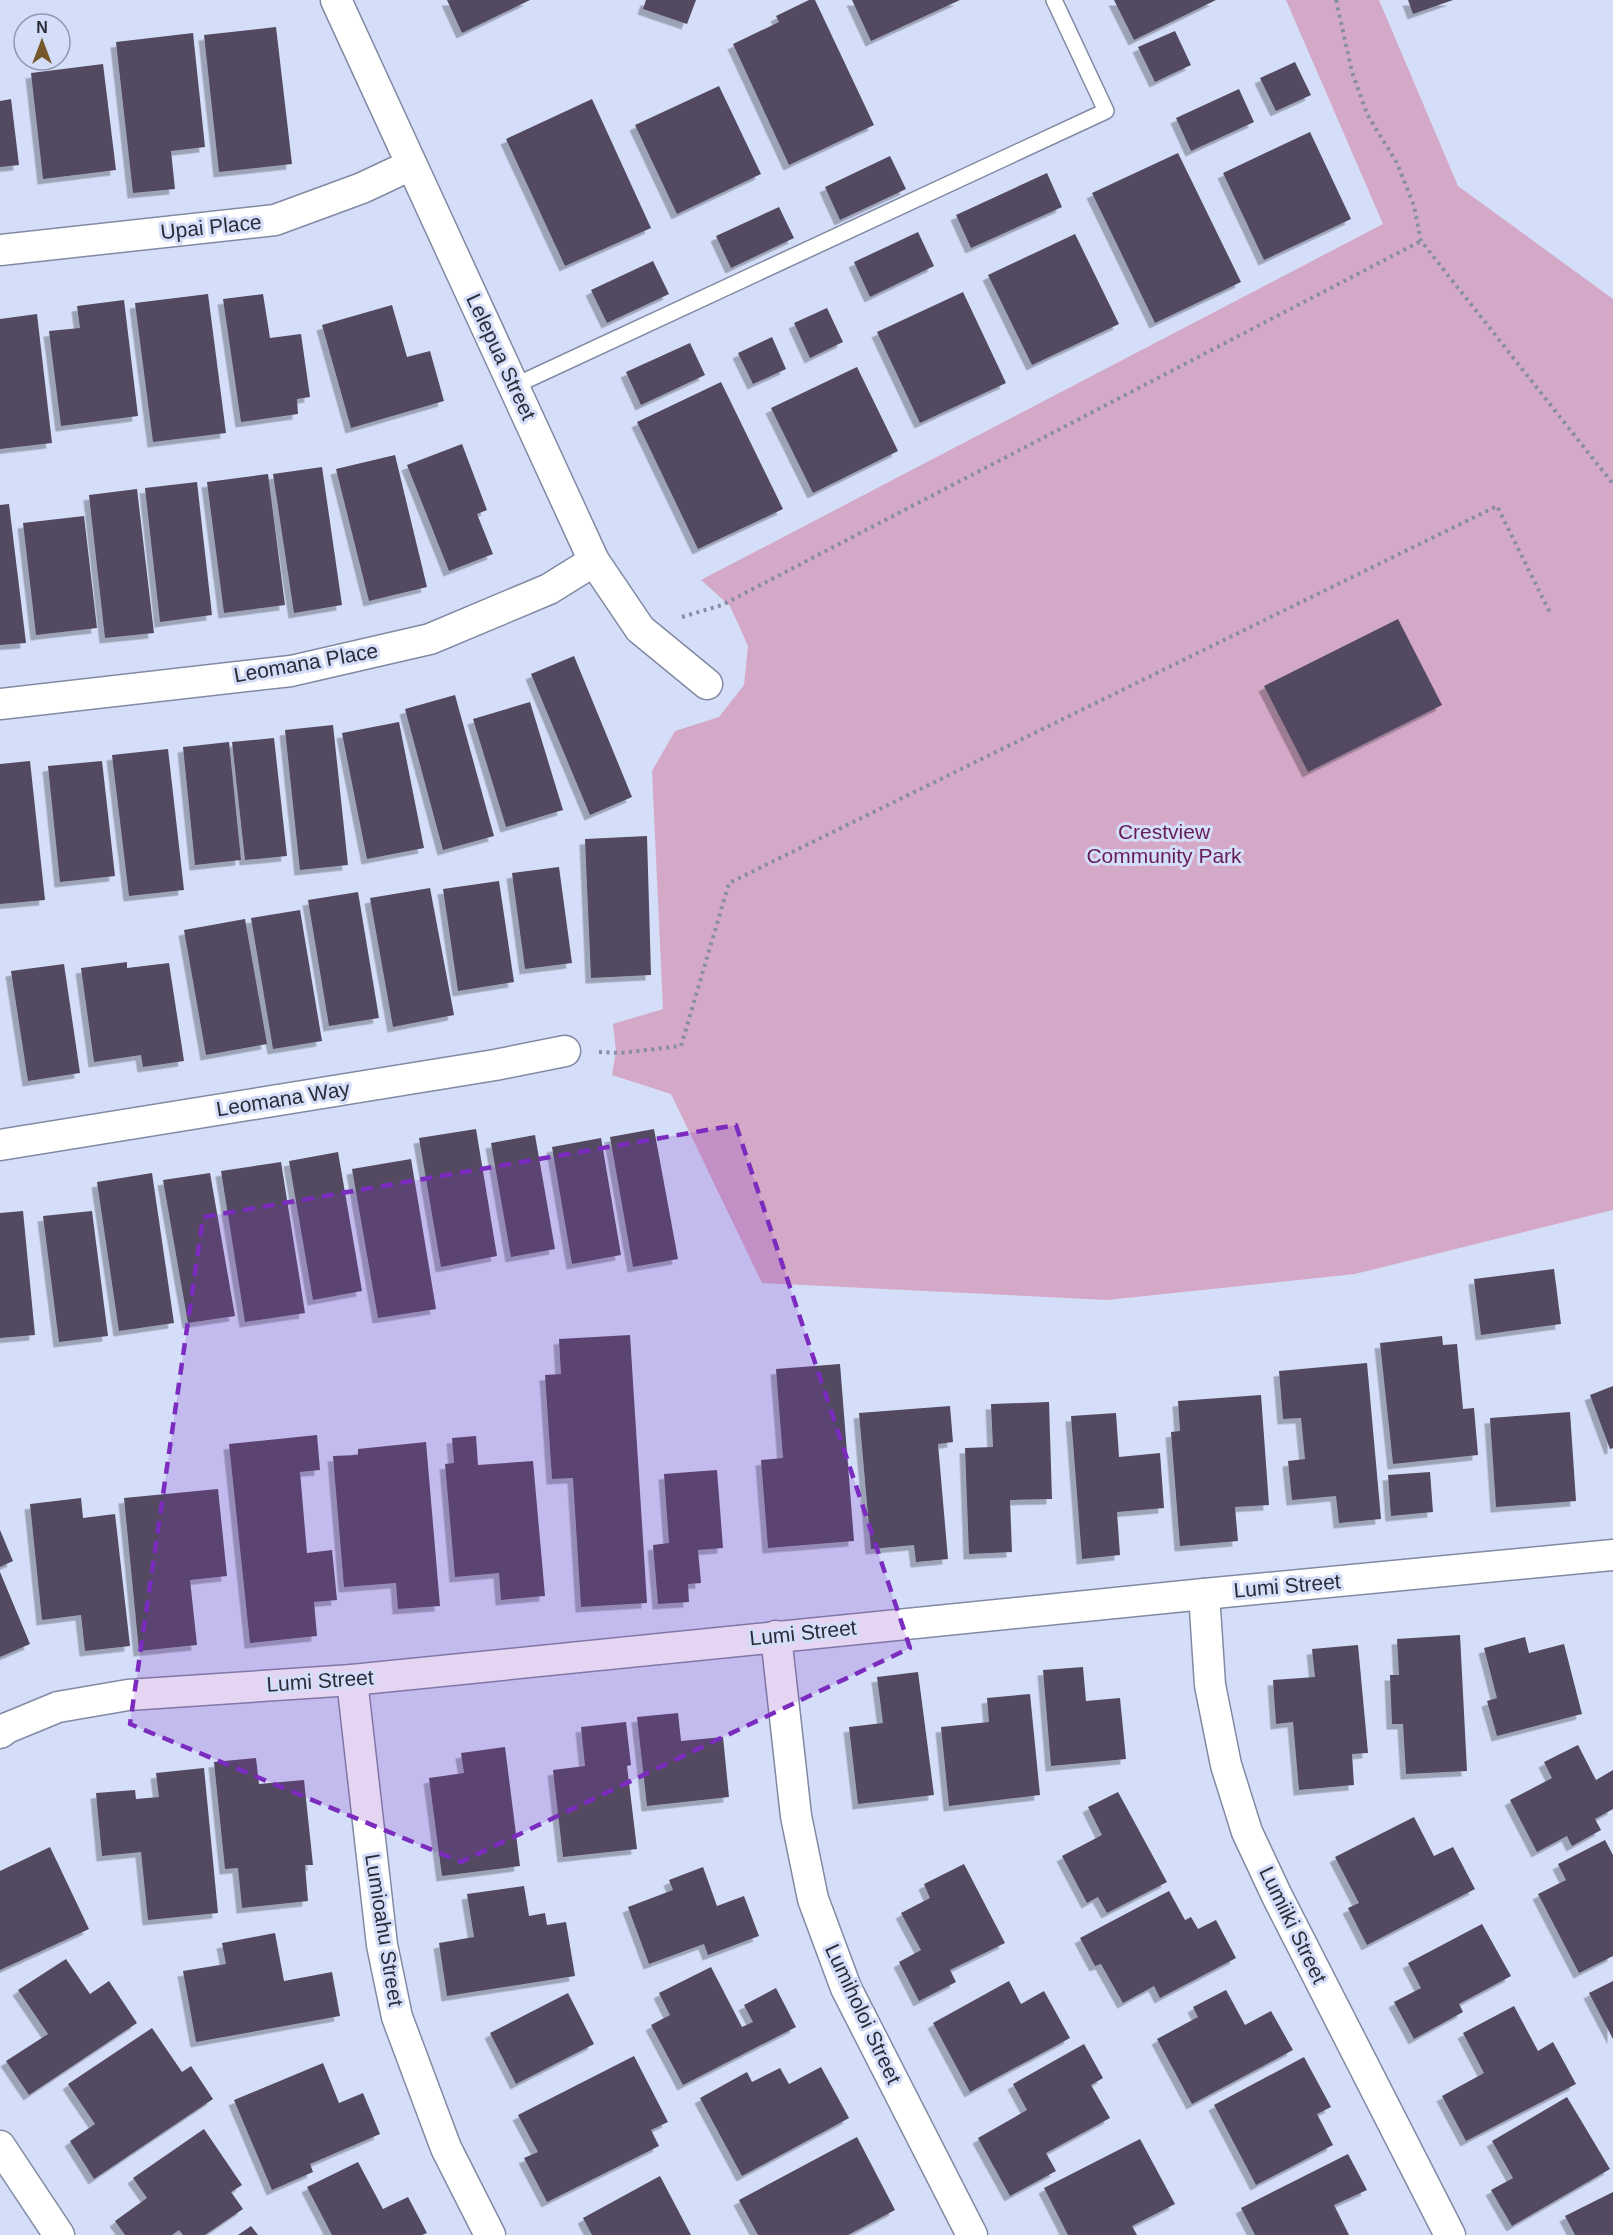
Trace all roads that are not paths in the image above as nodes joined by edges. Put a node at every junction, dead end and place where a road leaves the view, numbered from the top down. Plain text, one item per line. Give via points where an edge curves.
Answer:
1 (336, 0) edge
2 (1054, 0) edge
3 (411, 165) junction
4 (0, 250) edge
5 (514, 386) junction
6 (594, 561) junction
7 (707, 684) dead end
8 (0, 704) edge
9 (565, 1052) road end
10 (0, 1144) edge
11 (1613, 1555) edge
12 (1204, 1594) junction
13 (776, 1636) junction
14 (352, 1680) junction
15 (0, 1733) edge
16 (0, 2146) edge
17 (60, 2235) edge
18 (490, 2235) edge
19 (972, 2235) edge
20 (1450, 2235) edge

1 - 3 street, Lelepua Street
2 - 5 lane via 1106,111
3 - 4 street, Upai Place via 275,220
3 - 5 street, Lelepua Street
5 - 6 street, Lelepua Street
6 - 7 street, Lelepua Street via 640,629
6 - 8 street, Leomana Place via 549,589 430,639 291,671
9 - 10 street, Leomana Way
11 - 12 street, Lumi Street
12 - 13 street, Lumi Street
12 - 20 street, Lumiiki Street via 1210,1685 1226,1765 1247,1832
13 - 14 street, Lumi Street
13 - 19 street, Lumiholoi Street via 796,1816 813,1899 846,1988
14 - 15 street, Lumi Street via 128,1695 58,1707
14 - 18 street, Lumioahu Street via 382,1945 397,2017 446,2148
16 - 17 street

